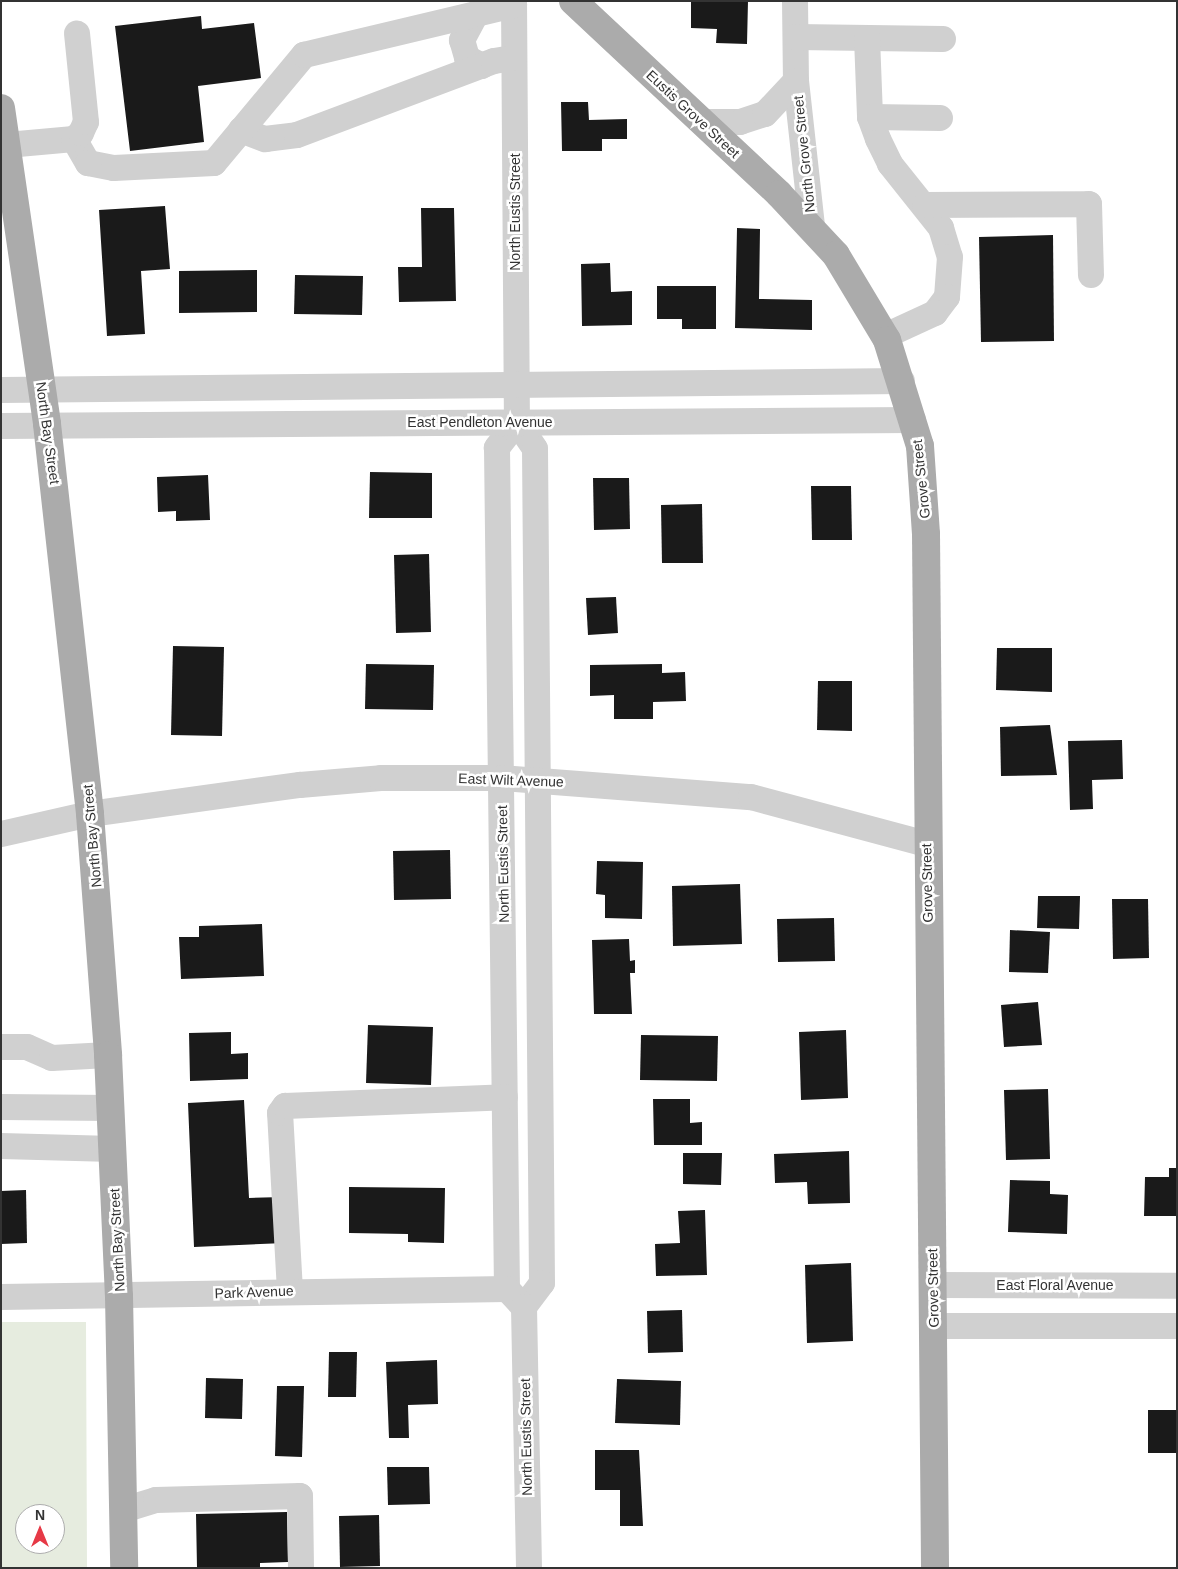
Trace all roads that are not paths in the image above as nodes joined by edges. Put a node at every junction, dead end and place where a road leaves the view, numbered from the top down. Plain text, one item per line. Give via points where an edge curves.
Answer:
1 (574, 1) edge
2 (796, 1) edge
3 (514, 3) edge
4 (476, 14) junction
5 (77, 33) dead end
6 (796, 37) junction
7 (867, 38) junction
8 (943, 39) dead end
9 (514, 58) junction
10 (482, 66) junction
11 (796, 81) junction
12 (1, 108) edge
13 (870, 117) junction
14 (940, 118) dead end
15 (702, 122) junction
16 (241, 130) junction
17 (74, 140) junction
18 (7, 145) junction
19 (925, 205) junction
20 (10, 224) edge
21 (812, 227) junction
22 (1091, 275) dead end
23 (885, 336) junction
24 (902, 381) junction
25 (517, 387) junction
26 (42, 389) junction
27 (1, 390) edge
28 (913, 420) junction
29 (517, 422) junction
30 (47, 424) junction
31 (1, 426) edge
32 (502, 778) junction
33 (538, 780) junction
34 (90, 814) junction
35 (1, 834) edge
36 (927, 844) junction
37 (1, 1047) edge
38 (108, 1054) junction
39 (505, 1097) junction
40 (1, 1107) edge
41 (111, 1108) junction
42 (1, 1146) edge
43 (113, 1148) junction
44 (933, 1285) junction
45 (1177, 1286) edge
46 (290, 1291) junction
47 (119, 1296) junction
48 (1, 1298) edge
49 (515, 1298) junction
50 (933, 1326) junction
51 (1177, 1326) edge
52 (123, 1510) junction
53 (124, 1568) edge
54 (301, 1568) edge
55 (529, 1568) edge
56 (935, 1568) edge

1 - 15 main road, Eustis Grove Street
2 - 6 street, North Grove Street
3 - 4 street
3 - 9 street, North Eustis Street
4 - 10 street via 462,40 467,58
4 - 16 street via 304,55
5 - 17 street via 86,122
6 - 7 street
6 - 11 street, North Grove Street
7 - 8 street
7 - 13 street
9 - 10 street
9 - 25 street, North Eustis Street
10 - 16 street via 297,136 265,140
11 - 15 street, North Grove Street via 765,114 740,122
11 - 21 street, North Grove Street
12 - 18 main road, North Bay Street
13 - 14 street
13 - 19 street via 890,164
15 - 21 main road, Eustis Grove Street
16 - 17 street via 214,163 114,168 88,163
17 - 18 street
18 - 20 main road, North Bay Street
19 - 22 street via 1089,204
19 - 23 street via 947,243 946,297 935,313
20 - 26 main road, North Bay Street
21 - 23 main road, Grove Street via 853,279
23 - 24 main road, Grove Street
24 - 25 street
24 - 28 main road, Grove Street
25 - 26 street
25 - 29 street, North Eustis Street
26 - 27 street
26 - 30 main road, North Bay Street
28 - 29 street, East Pendleton Avenue
28 - 36 main road, Grove Street via 920,446 926,534
29 - 30 street, East Pendleton Avenue
29 - 32 street, North Eustis Street via 497,448
29 - 33 street via 535,449
30 - 31 street, East Pendleton Avenue
30 - 34 main road, North Bay Street
32 - 33 street, East Wilt Avenue
32 - 34 street, East Wilt Avenue via 363,779
32 - 39 street, North Eustis Street
33 - 36 street, East Wilt Avenue via 751,797
33 - 49 street via 542,1284
34 - 35 street, East Wilt Avenue
34 - 38 main road, North Bay Street
36 - 44 main road, Grove Street
37 - 38 street via 27,1047 52,1058
38 - 41 main road, North Bay Street
39 - 46 street via 285,1106 280,1113
39 - 49 street, North Eustis Street
40 - 41 street
41 - 43 main road, North Bay Street
42 - 43 street
43 - 47 main road, North Bay Street
44 - 45 street, East Floral Avenue
44 - 50 main road, Grove Street
46 - 47 street, Park Avenue
46 - 49 street, Park Avenue
47 - 48 street, Park Avenue
47 - 52 main road, North Bay Street
49 - 55 street, North Eustis Street
50 - 51 street
50 - 56 main road, Grove Street
52 - 53 main road, North Bay Street
52 - 54 street via 156,1500 300,1496

